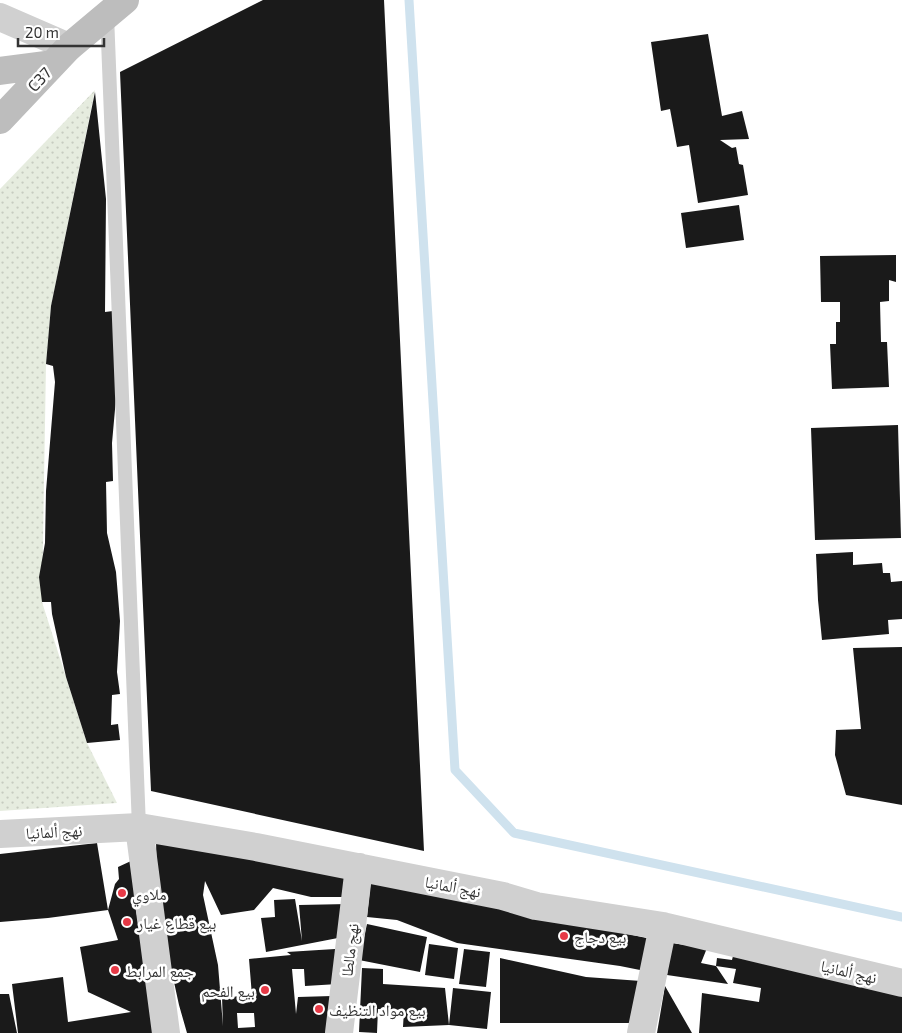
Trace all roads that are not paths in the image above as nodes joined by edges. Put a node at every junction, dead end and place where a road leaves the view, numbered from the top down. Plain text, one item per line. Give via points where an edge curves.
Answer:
1 (116, 7) edge
2 (0, 17) edge
3 (61, 55) junction
4 (0, 71) edge
5 (0, 120) edge
6 (139, 827) junction
7 (0, 834) edge
8 (359, 867) junction
9 (663, 926) junction
10 (902, 983) edge
11 (166, 1033) edge
12 (339, 1033) edge
13 (641, 1033) edge

1 - 3 main road, C37
1 - 6 lane
2 - 3 street
3 - 4 main road
3 - 5 main road, C37
6 - 7 street, نهج ألمانيا
6 - 8 street, نهج ألمانيا
6 - 11 street
8 - 9 street, نهج ألمانيا via 503,896 536,906
8 - 12 street, نهج مالطا
9 - 10 street, نهج ألمانيا
9 - 13 street

